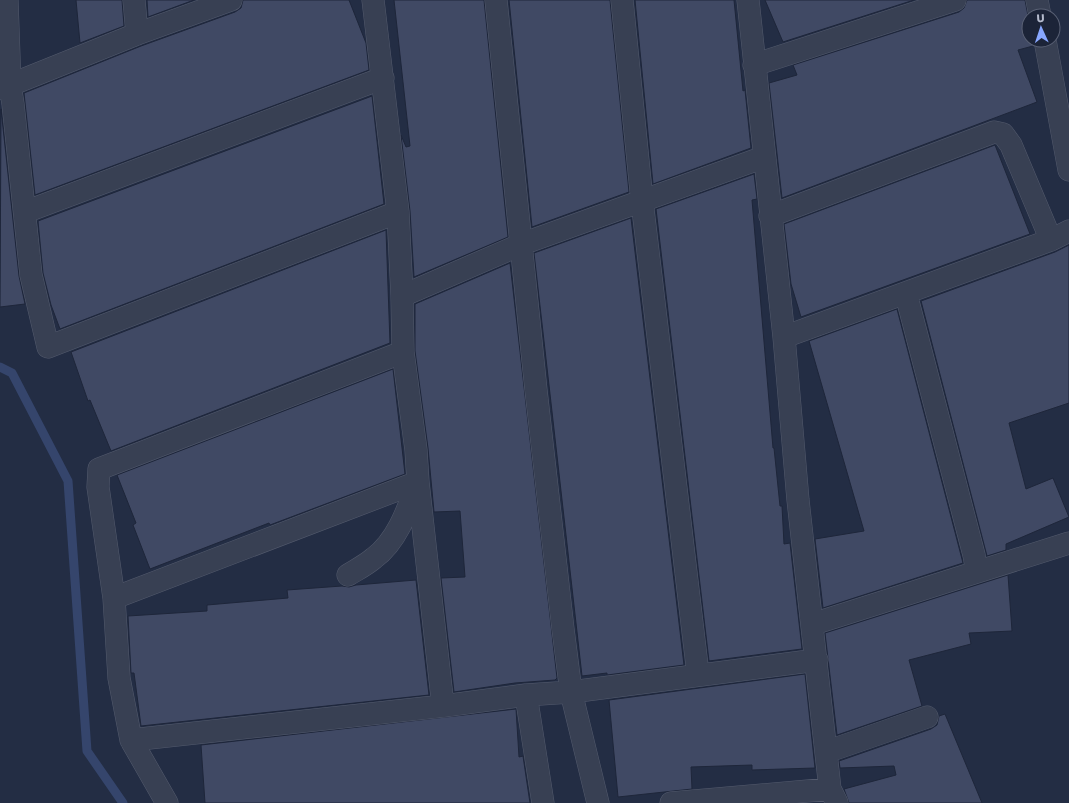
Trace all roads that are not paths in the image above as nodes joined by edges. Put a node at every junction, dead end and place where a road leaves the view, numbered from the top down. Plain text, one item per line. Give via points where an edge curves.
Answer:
1 (7, 0) edge
2 (134, 0) edge
3 (231, 0) edge
4 (373, 0) edge
5 (496, 0) edge
6 (622, 0) edge
7 (748, 0) edge
8 (955, 0) edge
9 (137, 34) junction
10 (1046, 48) edge
11 (754, 65) junction
12 (383, 78) junction
13 (5, 86) edge
14 (764, 157) junction
15 (1069, 170) edge
16 (642, 200) junction
17 (25, 212) junction
18 (398, 212) junction
19 (770, 216) junction
20 (1060, 236) edge
21 (522, 244) junction
22 (906, 294) junction
23 (402, 296) junction
24 (784, 337) junction
25 (403, 352) junction
26 (418, 482) junction
27 (1069, 544) edge
28 (976, 572) junction
29 (348, 575) dead end
30 (114, 598) junction
31 (813, 624) junction
32 (817, 660) junction
33 (698, 674) junction
34 (571, 692) junction
35 (526, 695) junction
36 (443, 706) junction
37 (927, 717) dead end
38 (131, 740) junction
39 (826, 752) junction
40 (834, 796) edge
41 (723, 801) edge
42 (167, 803) edge
43 (543, 803) edge
44 (598, 803) edge
45 (671, 803) edge

1 - 13 street
2 - 9 street
3 - 9 street
4 - 12 street
5 - 21 street
6 - 16 street
7 - 11 street
8 - 11 street
9 - 13 street
10 - 15 street
11 - 14 street
12 - 17 street
12 - 18 street
13 - 17 street
14 - 16 street
14 - 19 street
16 - 21 street
16 - 33 street
17 - 18 street via 31,275 48,347
18 - 23 street
19 - 20 street via 994,132 1003,134 1011,145
19 - 24 street
20 - 22 street
21 - 23 street
21 - 34 street
22 - 24 street
22 - 28 street
23 - 25 street
24 - 31 street via 798,500
25 - 26 street
25 - 30 street via 99,469 98,487
26 - 29 street via 407,513 391,539 375,558
26 - 30 street
26 - 36 street
27 - 28 street
28 - 31 street
30 - 38 street via 119,678
31 - 32 street
32 - 33 street
32 - 39 street
33 - 34 street
34 - 35 street
34 - 44 street
35 - 36 street
35 - 43 street
36 - 38 street
37 - 39 street
38 - 42 street
39 - 40 street
40 - 41 street
41 - 45 street

